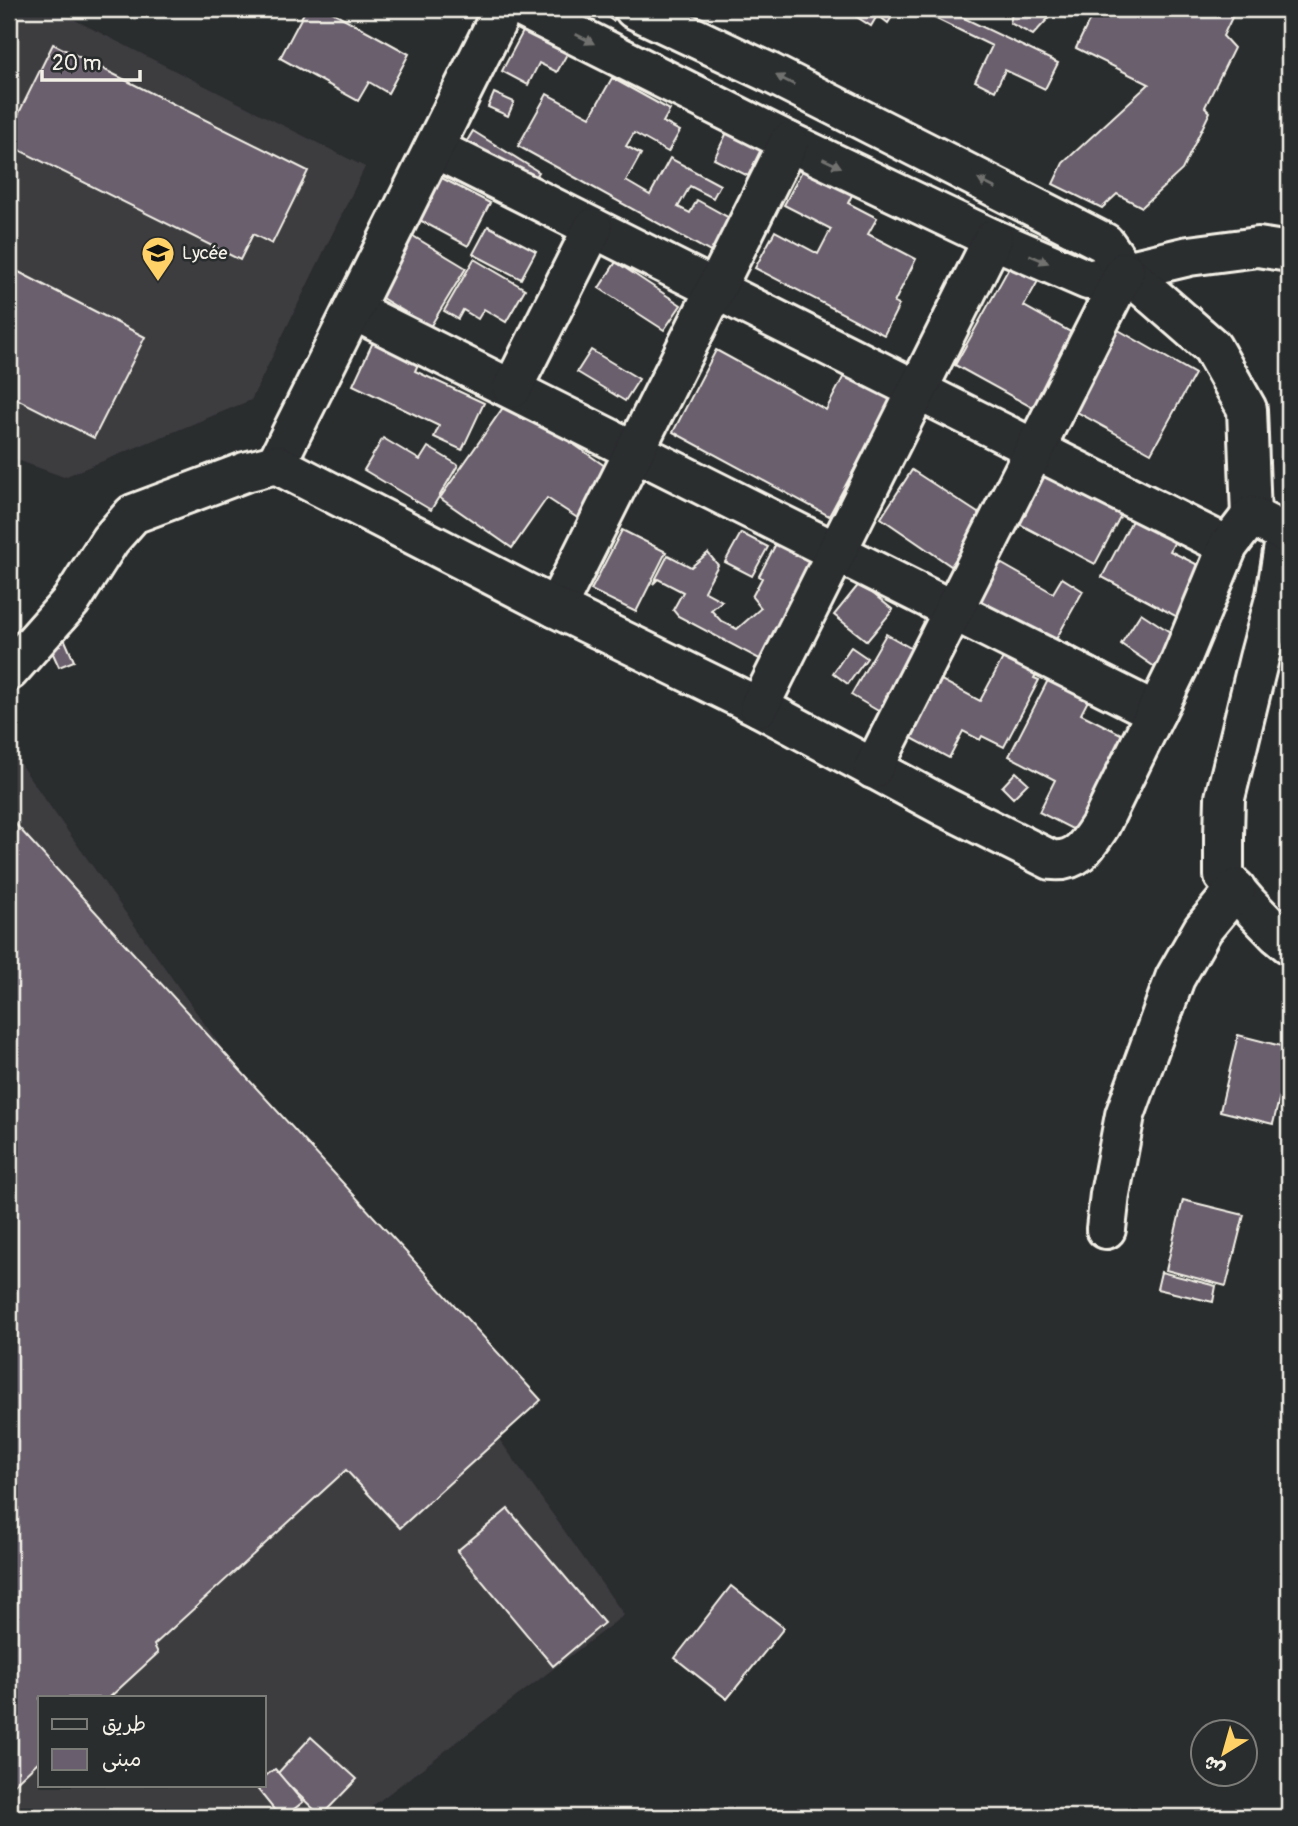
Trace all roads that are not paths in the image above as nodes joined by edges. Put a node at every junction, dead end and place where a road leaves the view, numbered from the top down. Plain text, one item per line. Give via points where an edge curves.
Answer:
1 (503, 9) edge
2 (524, 9) edge
3 (634, 9) edge
4 (789, 142) junction
5 (434, 148) junction
6 (593, 228) junction
7 (993, 239) junction
8 (1289, 252) edge
9 (1125, 271) junction
10 (715, 289) junction
11 (353, 310) junction
12 (512, 390) junction
13 (917, 391) junction
14 (1035, 449) junction
15 (635, 451) junction
16 (276, 464) junction
17 (1251, 516) junction
18 (1287, 534) edge
19 (1228, 546) junction
20 (837, 552) junction
21 (556, 608) junction
22 (953, 610) junction
23 (9, 671) edge
24 (759, 707) junction
25 (1156, 712) junction
26 (873, 769) junction
27 (1236, 889) junction
28 (1289, 943) edge
29 (1106, 1229) dead end

1 - 5 street
2 -> 4 street
9 -> 3 street via 1105,243
4 -> 7 street
4 - 10 street
5 - 6 street
5 - 11 street
6 - 10 street
6 - 12 street
7 -> 9 street via 1088,280
7 - 13 street
8 - 9 street via 1258,247
9 - 14 street
9 - 17 street via 1212,347 1247,409
10 - 13 street
10 - 15 street
11 - 12 street
11 - 16 street
12 - 15 street
13 - 14 street
13 - 20 street
14 - 19 street
14 - 22 street
15 - 20 street
15 - 21 street
16 - 21 street
16 - 23 street via 133,514 110,540 71,601
17 - 18 street
17 - 19 street
18 - 27 street via 1225,798 1224,876
19 - 25 street
20 - 22 street
20 - 24 street
21 - 24 street
22 - 25 street
22 - 26 street
24 - 26 street
25 - 26 street via 1100,826 1086,848 1062,861 1051,860
27 - 28 street
27 - 29 street via 1203,929 1175,978 1125,1115

